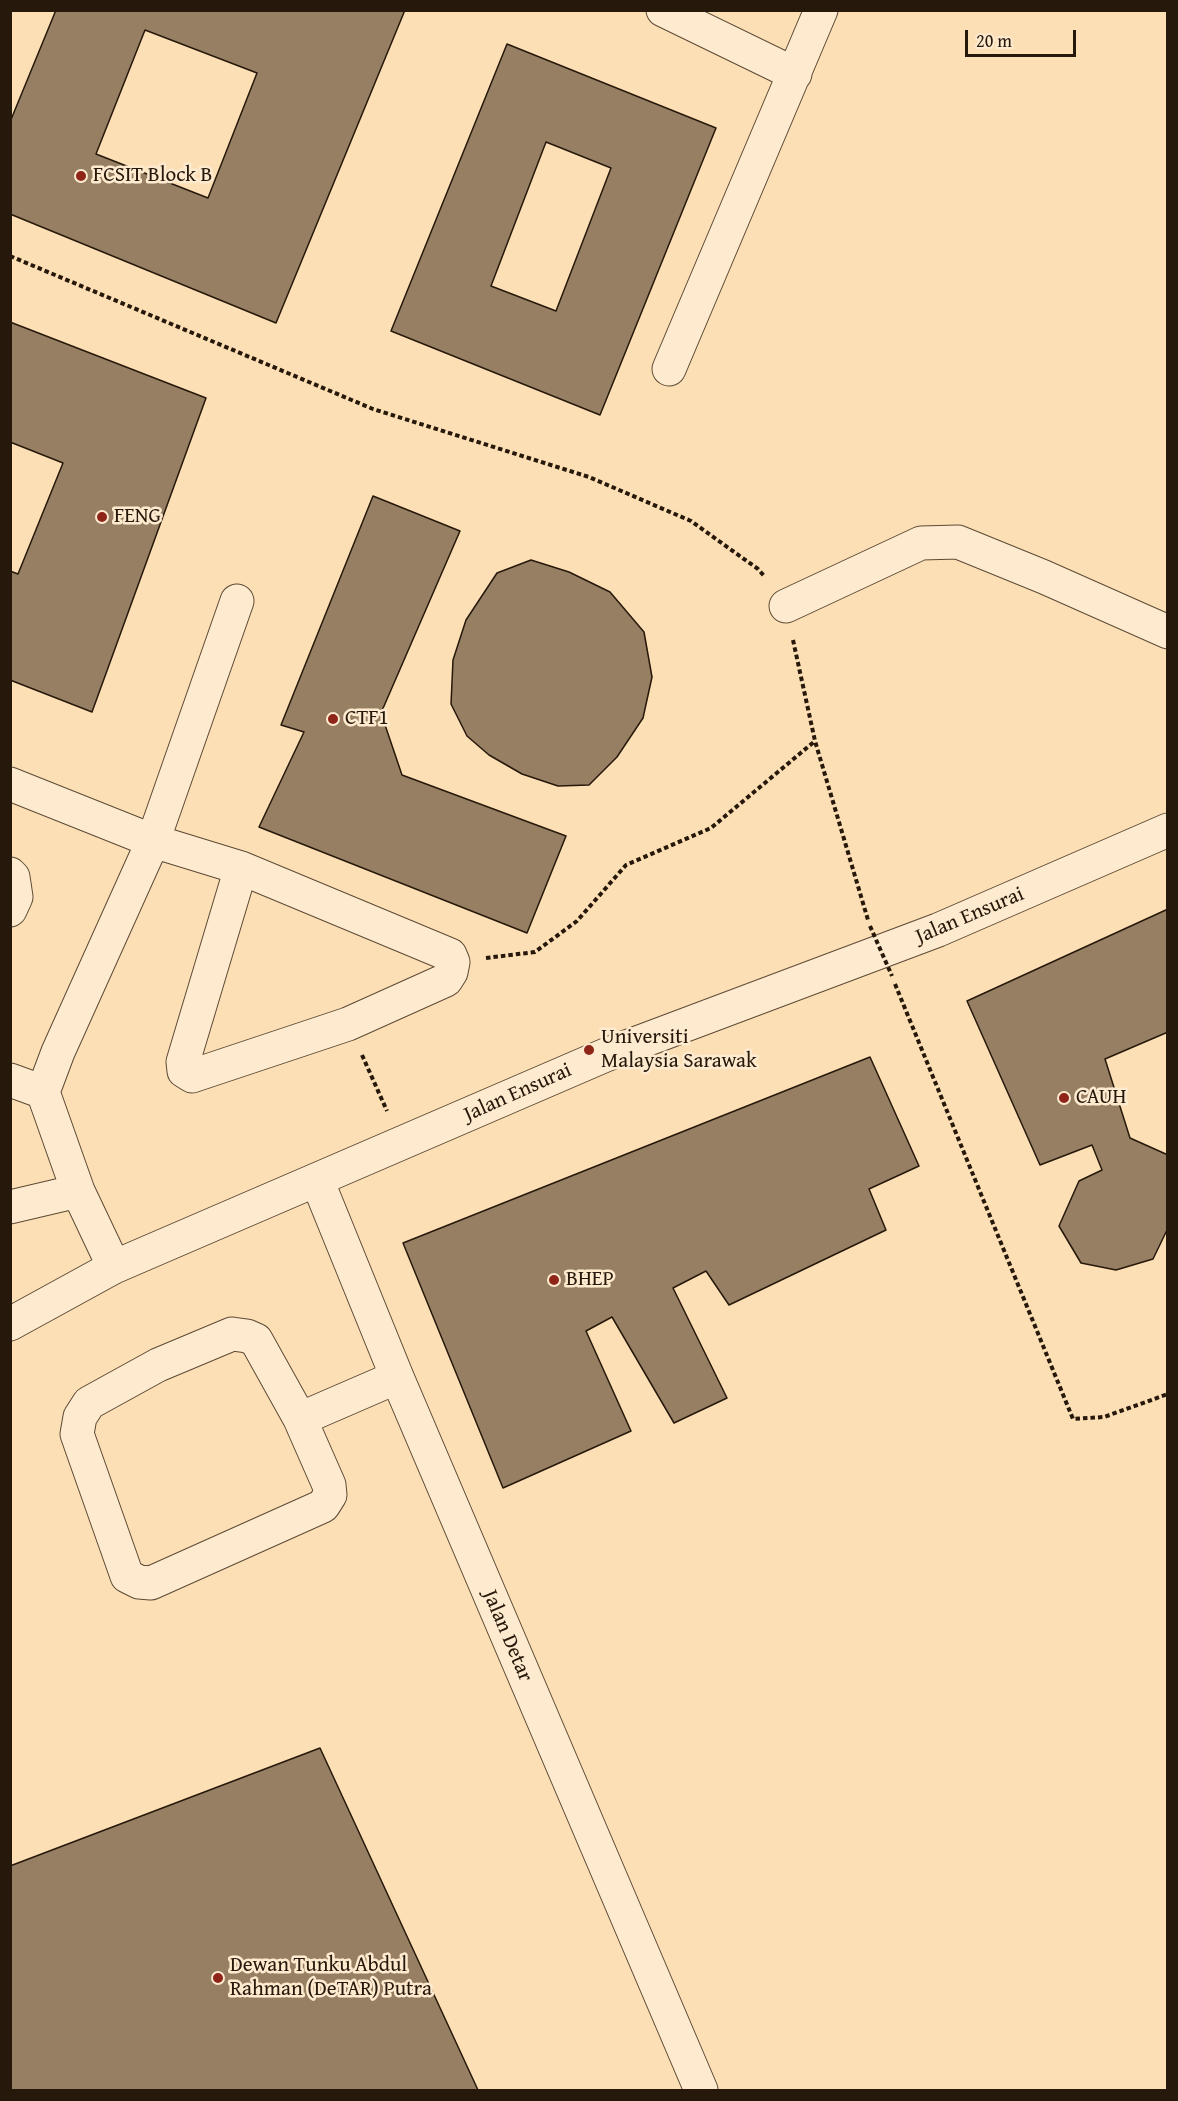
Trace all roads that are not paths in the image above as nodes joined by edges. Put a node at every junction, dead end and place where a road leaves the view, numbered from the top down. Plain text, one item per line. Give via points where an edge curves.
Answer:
1 (663, 10) edge
2 (821, 10) edge
3 (699, 18) edge
4 (795, 74) junction
5 (669, 369) dead end
6 (237, 601) dead end
7 (786, 606) road end
8 (1167, 632) edge
9 (10, 784) edge
10 (1167, 830) edge
11 (153, 841) junction
12 (241, 868) junction
13 (10, 874) edge
14 (10, 910) edge
15 (10, 1080) edge
16 (43, 1092) junction
17 (317, 1180) junction
18 (78, 1191) junction
19 (10, 1207) edge
20 (114, 1267) junction
21 (10, 1324) edge
22 (397, 1377) junction
23 (300, 1419) junction
24 (701, 2091) edge

1 - 3 street
2 - 4 street
3 - 4 street
4 - 5 street
6 - 11 street
7 - 8 street via 921,543 958,542
9 - 11 street
10 - 17 street, Jalan Ensurai via 938,930 608,1054
11 - 12 street
11 - 16 street
12 - 12 street via 183,1062 184,1071 192,1077 348,1024 446,980 452,972 450,956
13 - 14 street via 15,897
15 - 16 street
16 - 18 street
17 - 20 street, Jalan Ensurai
17 - 22 street, Jalan Detar
18 - 19 street
18 - 20 street
20 - 21 street, Jalan Ensurai
22 - 23 street
22 - 24 street, Jalan Detar
23 - 23 street via 256,1340 232,1334 158,1365 89,1403 80,1417 77,1434 127,1576 151,1583 323,1506 330,1495 329,1485

